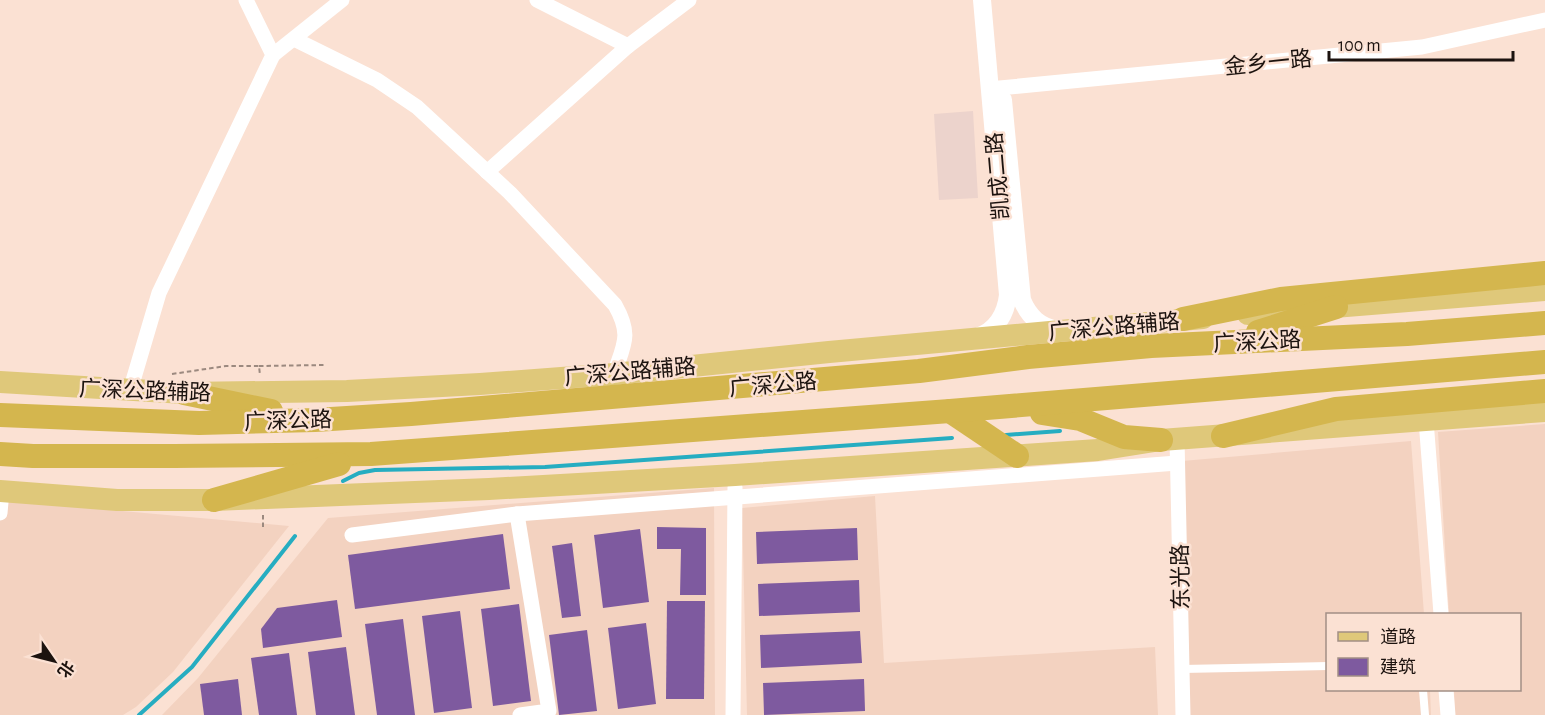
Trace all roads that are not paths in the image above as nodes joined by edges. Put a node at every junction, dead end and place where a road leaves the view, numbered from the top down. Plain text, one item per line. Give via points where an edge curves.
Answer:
1 (246, 0) edge
2 (342, 0) edge
3 (537, 0) edge
4 (689, 0) edge
5 (982, 0) edge
6 (994, 0) edge
7 (1545, 20) edge
8 (294, 39) junction
9 (628, 46) junction
10 (273, 55) junction
11 (995, 89) junction
12 (487, 172) junction
13 (1545, 273) edge
14 (1545, 290) edge
15 (1336, 307) junction
16 (1183, 319) junction
17 (1545, 323) edge
18 (1058, 330) junction
19 (976, 338) junction
20 (1226, 343) junction
21 (1540, 363) edge
22 (614, 374) junction
23 (0, 382) edge
24 (1545, 390) edge
25 (130, 391) junction
26 (184, 393) junction
27 (986, 408) junction
28 (950, 411) junction
29 (1545, 411) edge
30 (0, 415) edge
31 (315, 420) junction
32 (1426, 420) junction
33 (1223, 436) junction
34 (1169, 440) junction
35 (0, 454) edge
36 (371, 454) junction
37 (1017, 456) junction
38 (1178, 463) junction
39 (735, 485) junction
40 (1, 499) edge
41 (214, 500) junction
42 (517, 514) junction
43 (352, 535) dead end
44 (1441, 613) edge
45 (1326, 666) edge
46 (1182, 669) junction
47 (1424, 691) edge
48 (1446, 691) edge
49 (520, 715) edge
50 (733, 715) edge
51 (1183, 715) edge
52 (1425, 715) edge
53 (1448, 715) edge

1 - 10 street
2 - 8 street
3 - 9 street
4 - 9 street
5 - 11 street, 凯成二路
6 - 11 street, 凯成二路
7 - 11 street, 金乡一路 via 1422,47
8 - 10 street
8 - 12 street via 385,85 417,107
9 - 12 street
10 - 25 street via 159,293
11 - 18 street, 凯成二路 via 1022,300 1039,323
11 - 19 street, 凯成二路 via 1008,294 998,324
12 - 22 street via 615,305 626,328
13 - 16 highway via 1281,299
14 - 15 main road, 广深公路辅路
15 - 16 main road, 广深公路辅路
15 - 20 highway
16 - 18 main road, 广深公路辅路
17 - 20 highway, 广深公路
18 - 19 main road, 广深公路辅路
19 - 22 main road, 广深公路辅路
20 - 31 highway, 广深公路 via 1151,346 919,371
21 - 27 highway, 广深公路
22 - 26 main road, 广深公路辅路 via 347,391
23 - 25 main road, 广深公路辅路
24 - 33 highway via 1336,409
25 - 26 main road, 广深公路辅路
26 - 31 highway
27 - 28 highway, 广深公路
27 - 34 highway via 1070,417 1124,437
28 - 36 highway, 广深公路
28 - 37 highway
29 - 32 main road
30 - 31 highway, 广深公路 via 199,423
32 - 33 main road
32 - 44 street
33 - 34 main road
34 - 37 main road
34 - 38 street, 东光路
35 - 36 highway, 广深公路
36 - 41 highway
37 - 39 main road
38 - 39 street
38 - 46 street, 东光路
39 - 41 main road via 489,489
39 - 42 street
39 - 50 street
40 - 41 main road
42 - 43 street
42 - 49 street via 549,711
45 - 46 lane
46 - 51 street, 东光路
47 - 52 lane
48 - 53 street

